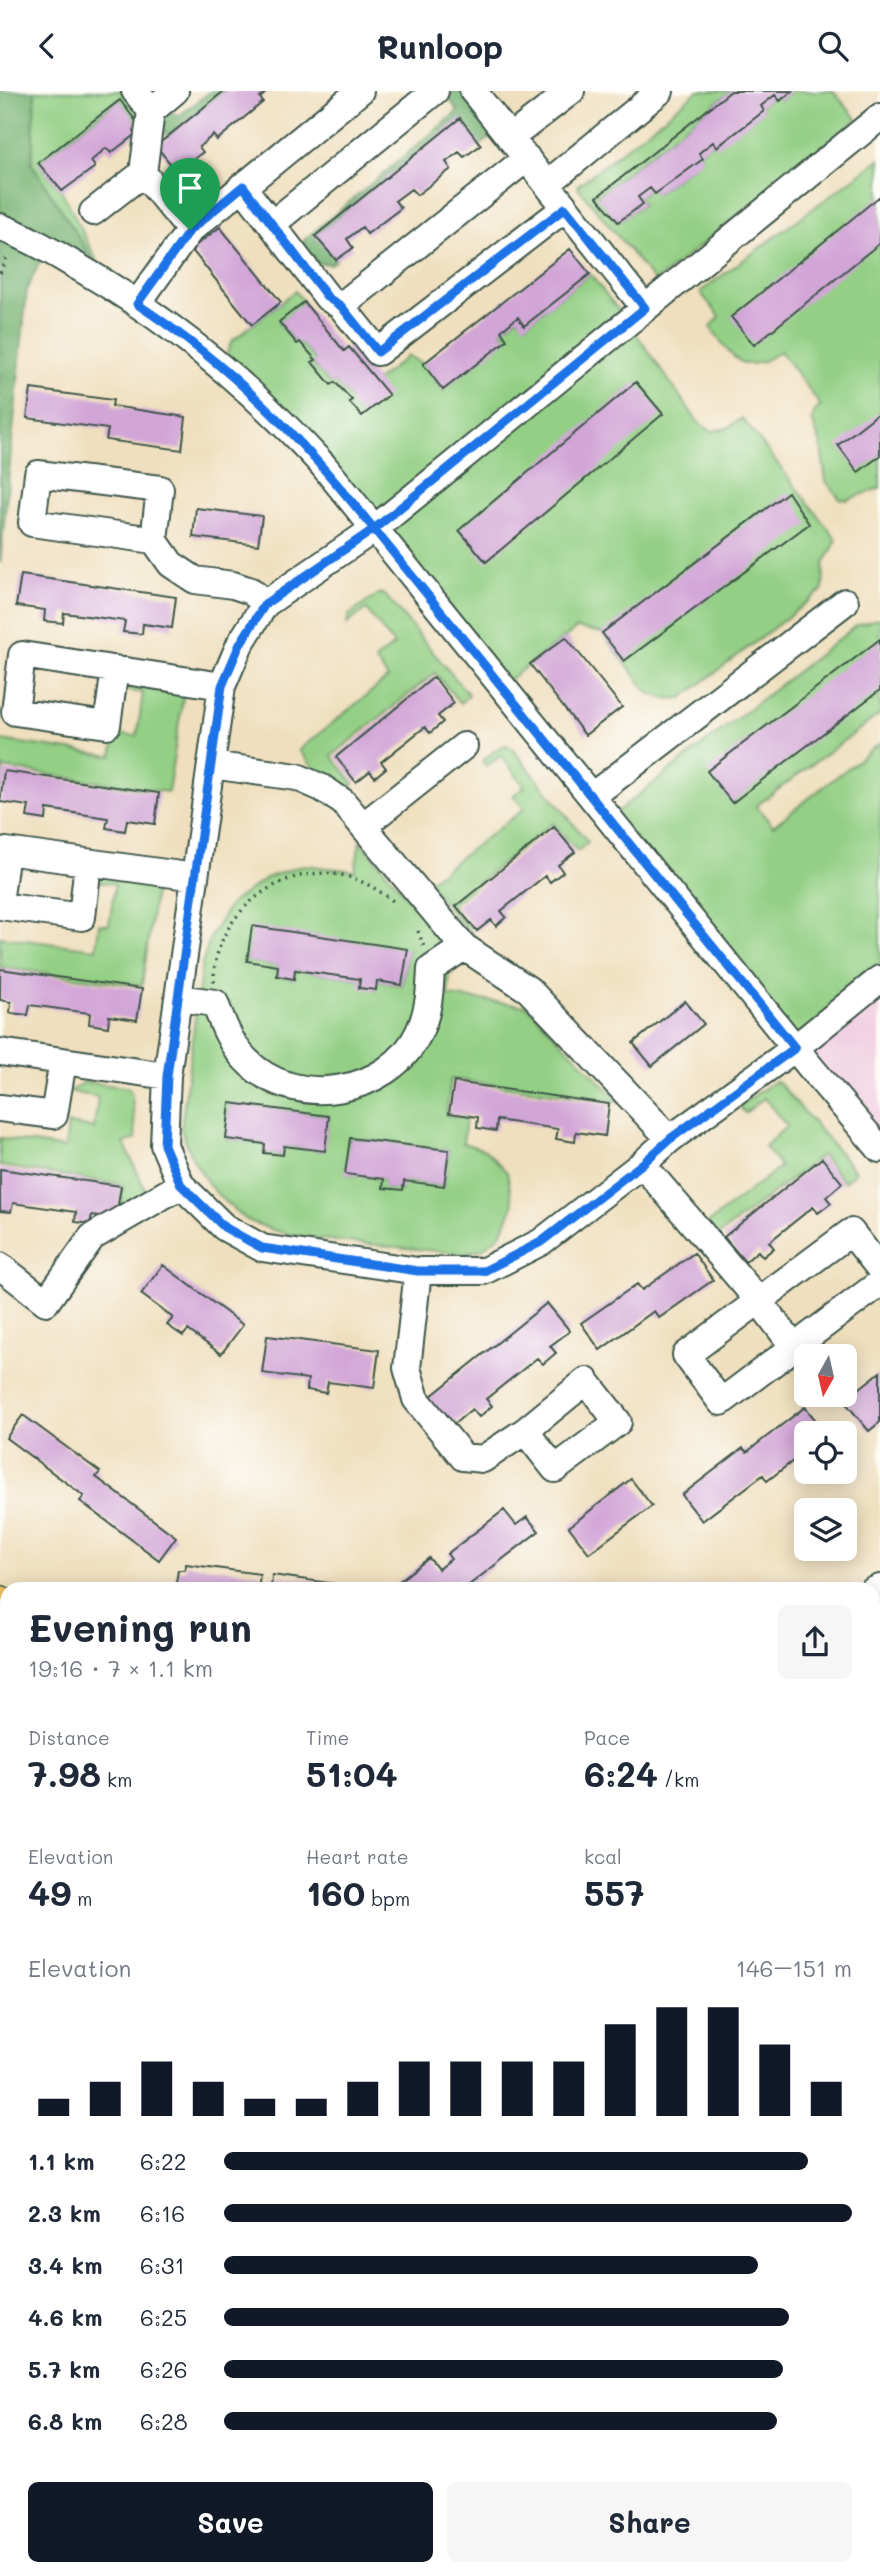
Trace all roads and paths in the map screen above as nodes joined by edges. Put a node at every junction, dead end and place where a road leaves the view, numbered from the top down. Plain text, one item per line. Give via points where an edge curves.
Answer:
1 (175, 91) edge
2 (360, 91) edge
3 (435, 91) edge
4 (473, 91) edge
5 (571, 91) edge
6 (655, 93) edge
7 (143, 101) edge
8 (880, 117) edge
9 (510, 138) junction
10 (527, 158) junction
11 (143, 173) junction
12 (547, 184) junction
13 (243, 186) junction
14 (565, 208) junction
15 (93, 212) dead end
16 (272, 224) junction
17 (0, 227) edge
18 (190, 230) junction
19 (137, 304) junction
20 (341, 306) junction
21 (645, 308) junction
22 (374, 529) junction
23 (154, 540) junction
24 (845, 602) dead end
25 (265, 604) junction
26 (115, 669) dead end
27 (222, 686) junction
28 (464, 746) dead end
29 (211, 765) junction
30 (592, 796) junction
31 (363, 826) junction
32 (88, 863) junction
33 (195, 877) junction
34 (0, 896) edge
35 (0, 906) edge
36 (401, 907) dead end
37 (414, 926) dead end
38 (464, 947) junction
39 (431, 969) junction
40 (880, 979) edge
41 (178, 998) junction
42 (215, 1003) junction
43 (795, 1048) junction
44 (0, 1052) edge
45 (63, 1061) junction
46 (167, 1076) junction
47 (0, 1108) edge
48 (670, 1139) junction
49 (880, 1149) edge
50 (642, 1164) junction
51 (181, 1185) junction
52 (880, 1269) edge
53 (418, 1271) junction
54 (2, 1272) edge
55 (880, 1283) edge
56 (759, 1301) junction
57 (798, 1344) edge
58 (794, 1347) joint
59 (525, 1431) dead end

1 - 7 street
2 - 13 street
3 - 16 street
4 - 9 street
5 - 9 street
6 - 12 street
7 - 11 street
8 - 21 street
9 - 10 street
10 - 12 street
10 - 20 street
11 - 15 street
11 - 18 street
12 - 14 street
13 - 16 street
13 - 18 street
14 - 20 street via 378,352
14 - 21 street
16 - 20 street via 328,298
17 - 19 street via 46,248
18 - 19 street
19 - 22 street via 179,332 255,396 323,465
21 - 22 street
22 - 25 street
22 - 30 street
23 - 23 street via 160,489 38,474 32,523
23 - 25 street via 171,564 195,580 251,591
24 - 30 street
25 - 27 street via 240,644
26 - 27 street
27 - 29 street
28 - 31 street
29 - 31 street via 297,778 322,788 343,802
29 - 33 street
30 - 43 street
31 - 38 street
32 - 33 street
32 - 34 street via 6,851
32 - 35 street via 82,917
33 - 41 street
36 - 42 path via 373,886 340,875 305,875 272,886 244,907 224,935 214,969
37 - 39 path
38 - 39 street
38 - 48 street via 529,990
39 - 42 street via 430,1002 419,1034 399,1060 372,1080 340,1090 306,1090 274,1080 247,1061 226,1035
40 - 43 street
41 - 42 street
41 - 46 street
43 - 48 street
43 - 49 street
44 - 45 street
45 - 46 street
45 - 47 street via 54,1115
46 - 51 street via 164,1145
48 - 50 street
50 - 53 street via 541,1242 484,1271
50 - 56 street
51 - 53 street via 224,1227 262,1248
51 - 54 street via 92,1237 46,1302
52 - 56 street via 851,1232
53 - 59 street via 407,1368 416,1399 463,1457 483,1459
55 - 57 street
56 - 58 street
56 - 58 street via 686,1355 721,1402

